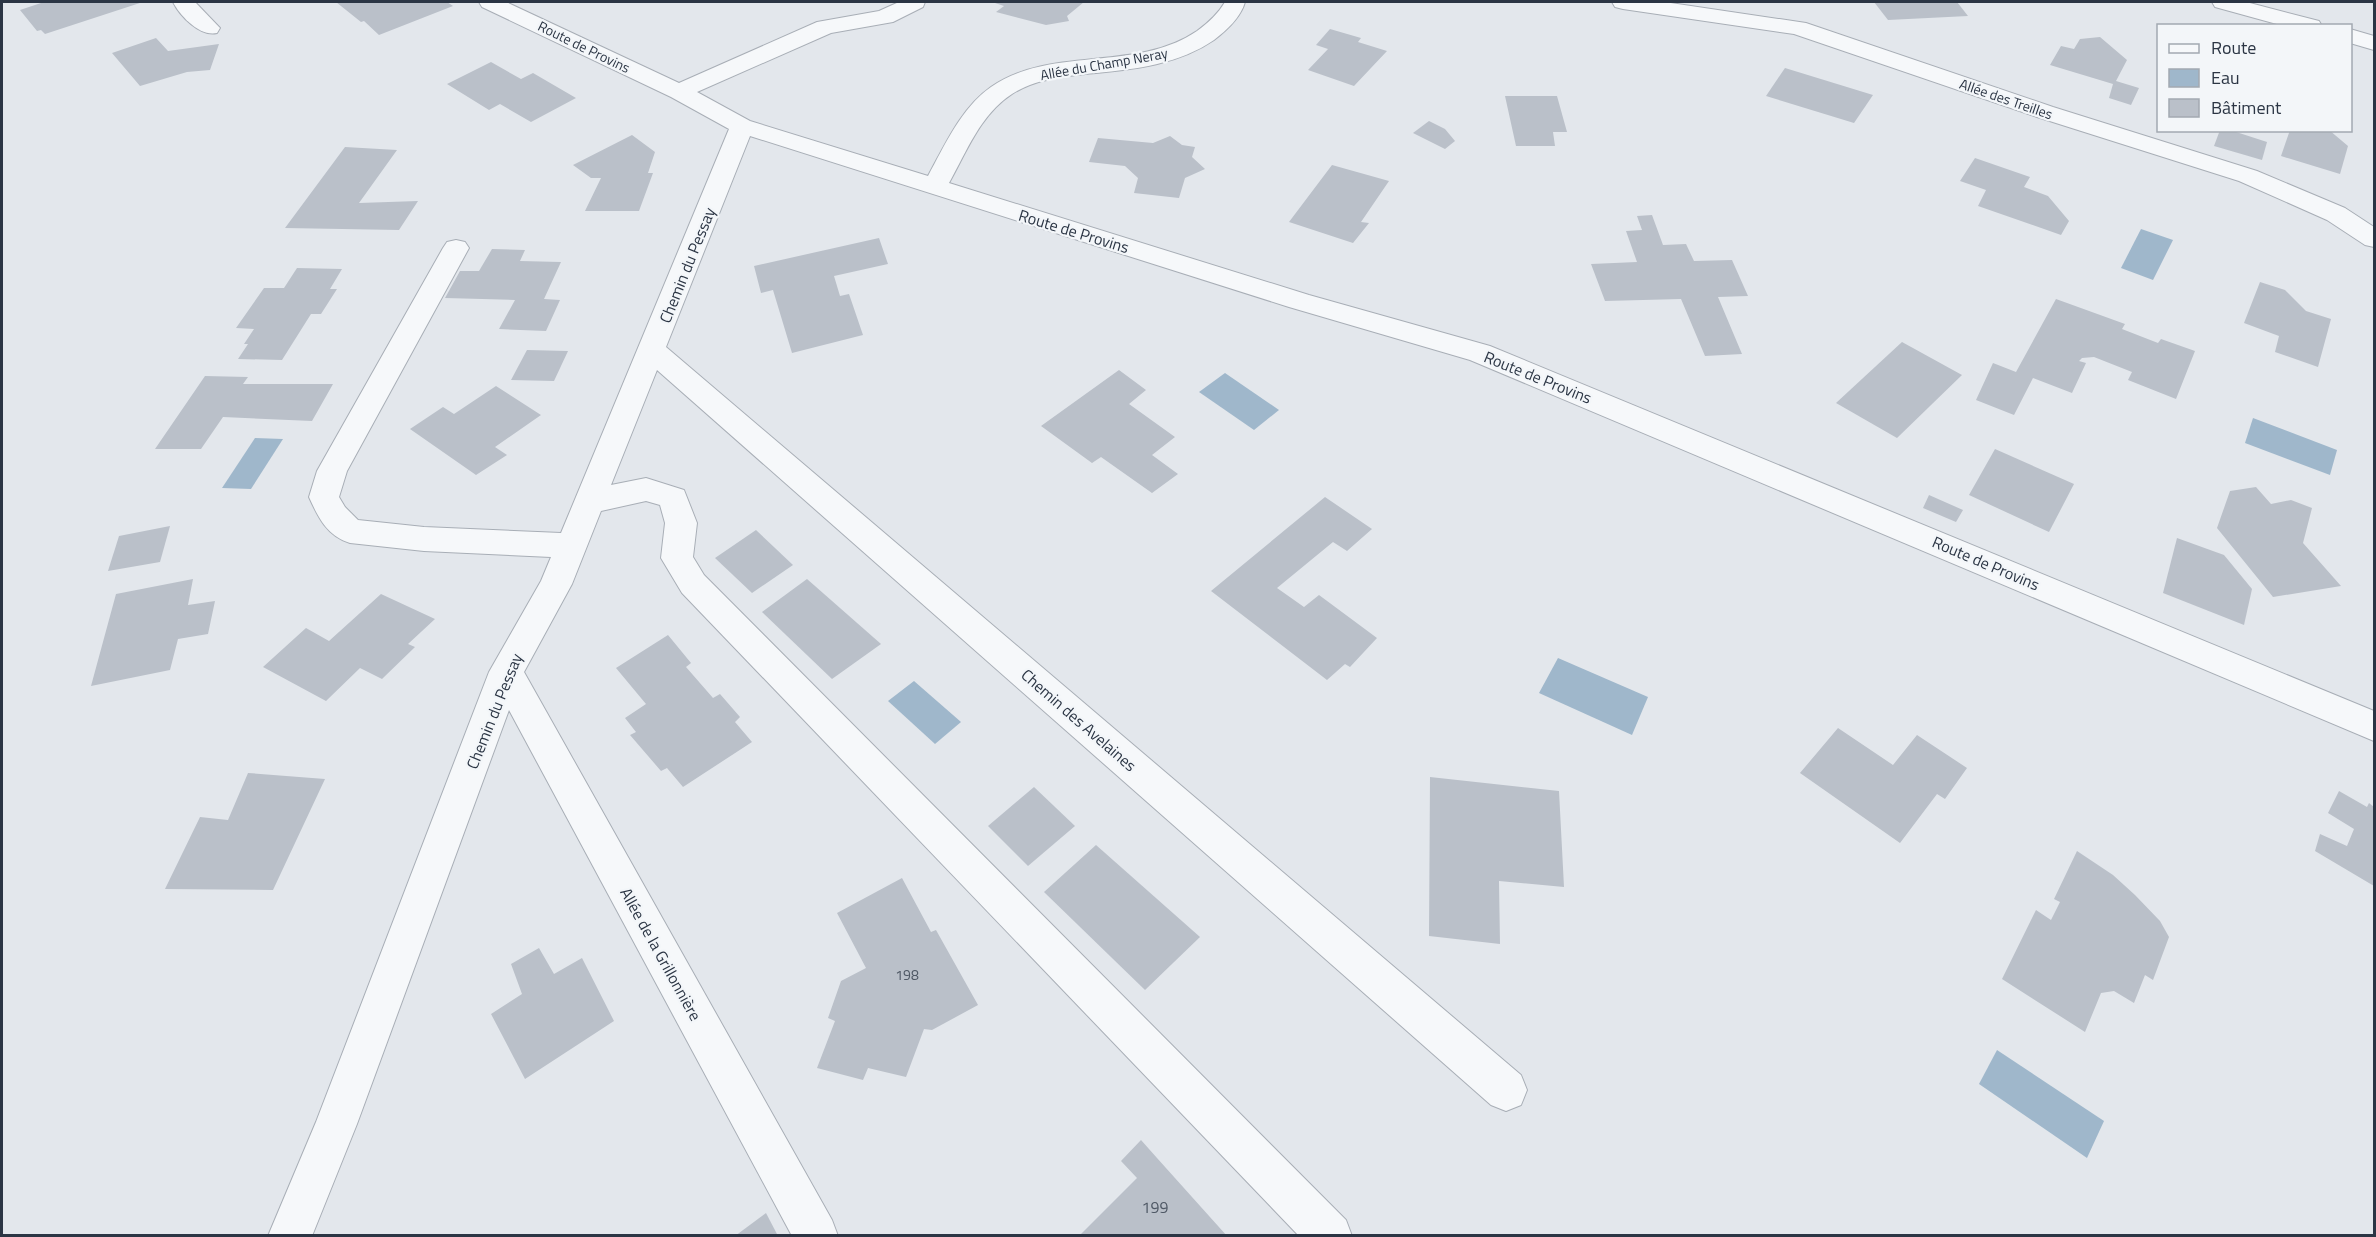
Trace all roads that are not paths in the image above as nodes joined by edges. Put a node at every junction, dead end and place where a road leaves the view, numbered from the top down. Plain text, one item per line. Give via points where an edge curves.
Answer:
1 (183, 2) edge
2 (490, 2) edge
3 (915, 2) edge
4 (1234, 2) edge
5 (1623, 2) edge
6 (2223, 2) edge
7 (2304, 24) edge
8 (209, 28) dead end
9 (2352, 37) edge
10 (2374, 43) edge
11 (678, 92) junction
12 (742, 126) junction
13 (934, 187) junction
14 (2374, 238) edge
15 (456, 248) dead end
16 (652, 350) junction
17 (590, 502) junction
18 (571, 546) junction
19 (506, 672) junction
20 (2374, 726) edge
21 (1506, 1090) dead end
22 (290, 1236) edge
23 (816, 1236) edge
24 (1330, 1236) edge

1 - 8 street
2 - 11 street, Route de Provins
3 - 11 street via 885,16 825,27
4 - 13 street, Allée du Champ Neray via 1222,22 1203,38 1159,58 1029,77 1008,87 979,112
5 - 14 street, Allée des Treilles via 1798,28 2248,176 2336,214
6 - 7 street
9 - 10 street
11 - 12 street, Route de Provins
12 - 13 street, Route de Provins
12 - 16 street, Chemin du Pessay
13 - 20 street, Route de Provins via 1299,302 1480,353
15 - 18 street via 332,471 324,496 333,515 350,531
16 - 17 street, Chemin du Pessay
16 - 21 street, Chemin des Avelaines
17 - 18 street, Chemin du Pessay
17 - 24 street via 646,489 674,498 681,523 677,558 693,584
18 - 19 street, Chemin du Pessay via 556,584
19 - 22 street, Chemin du Pessay
19 - 23 street, Allée de la Grillonnière

